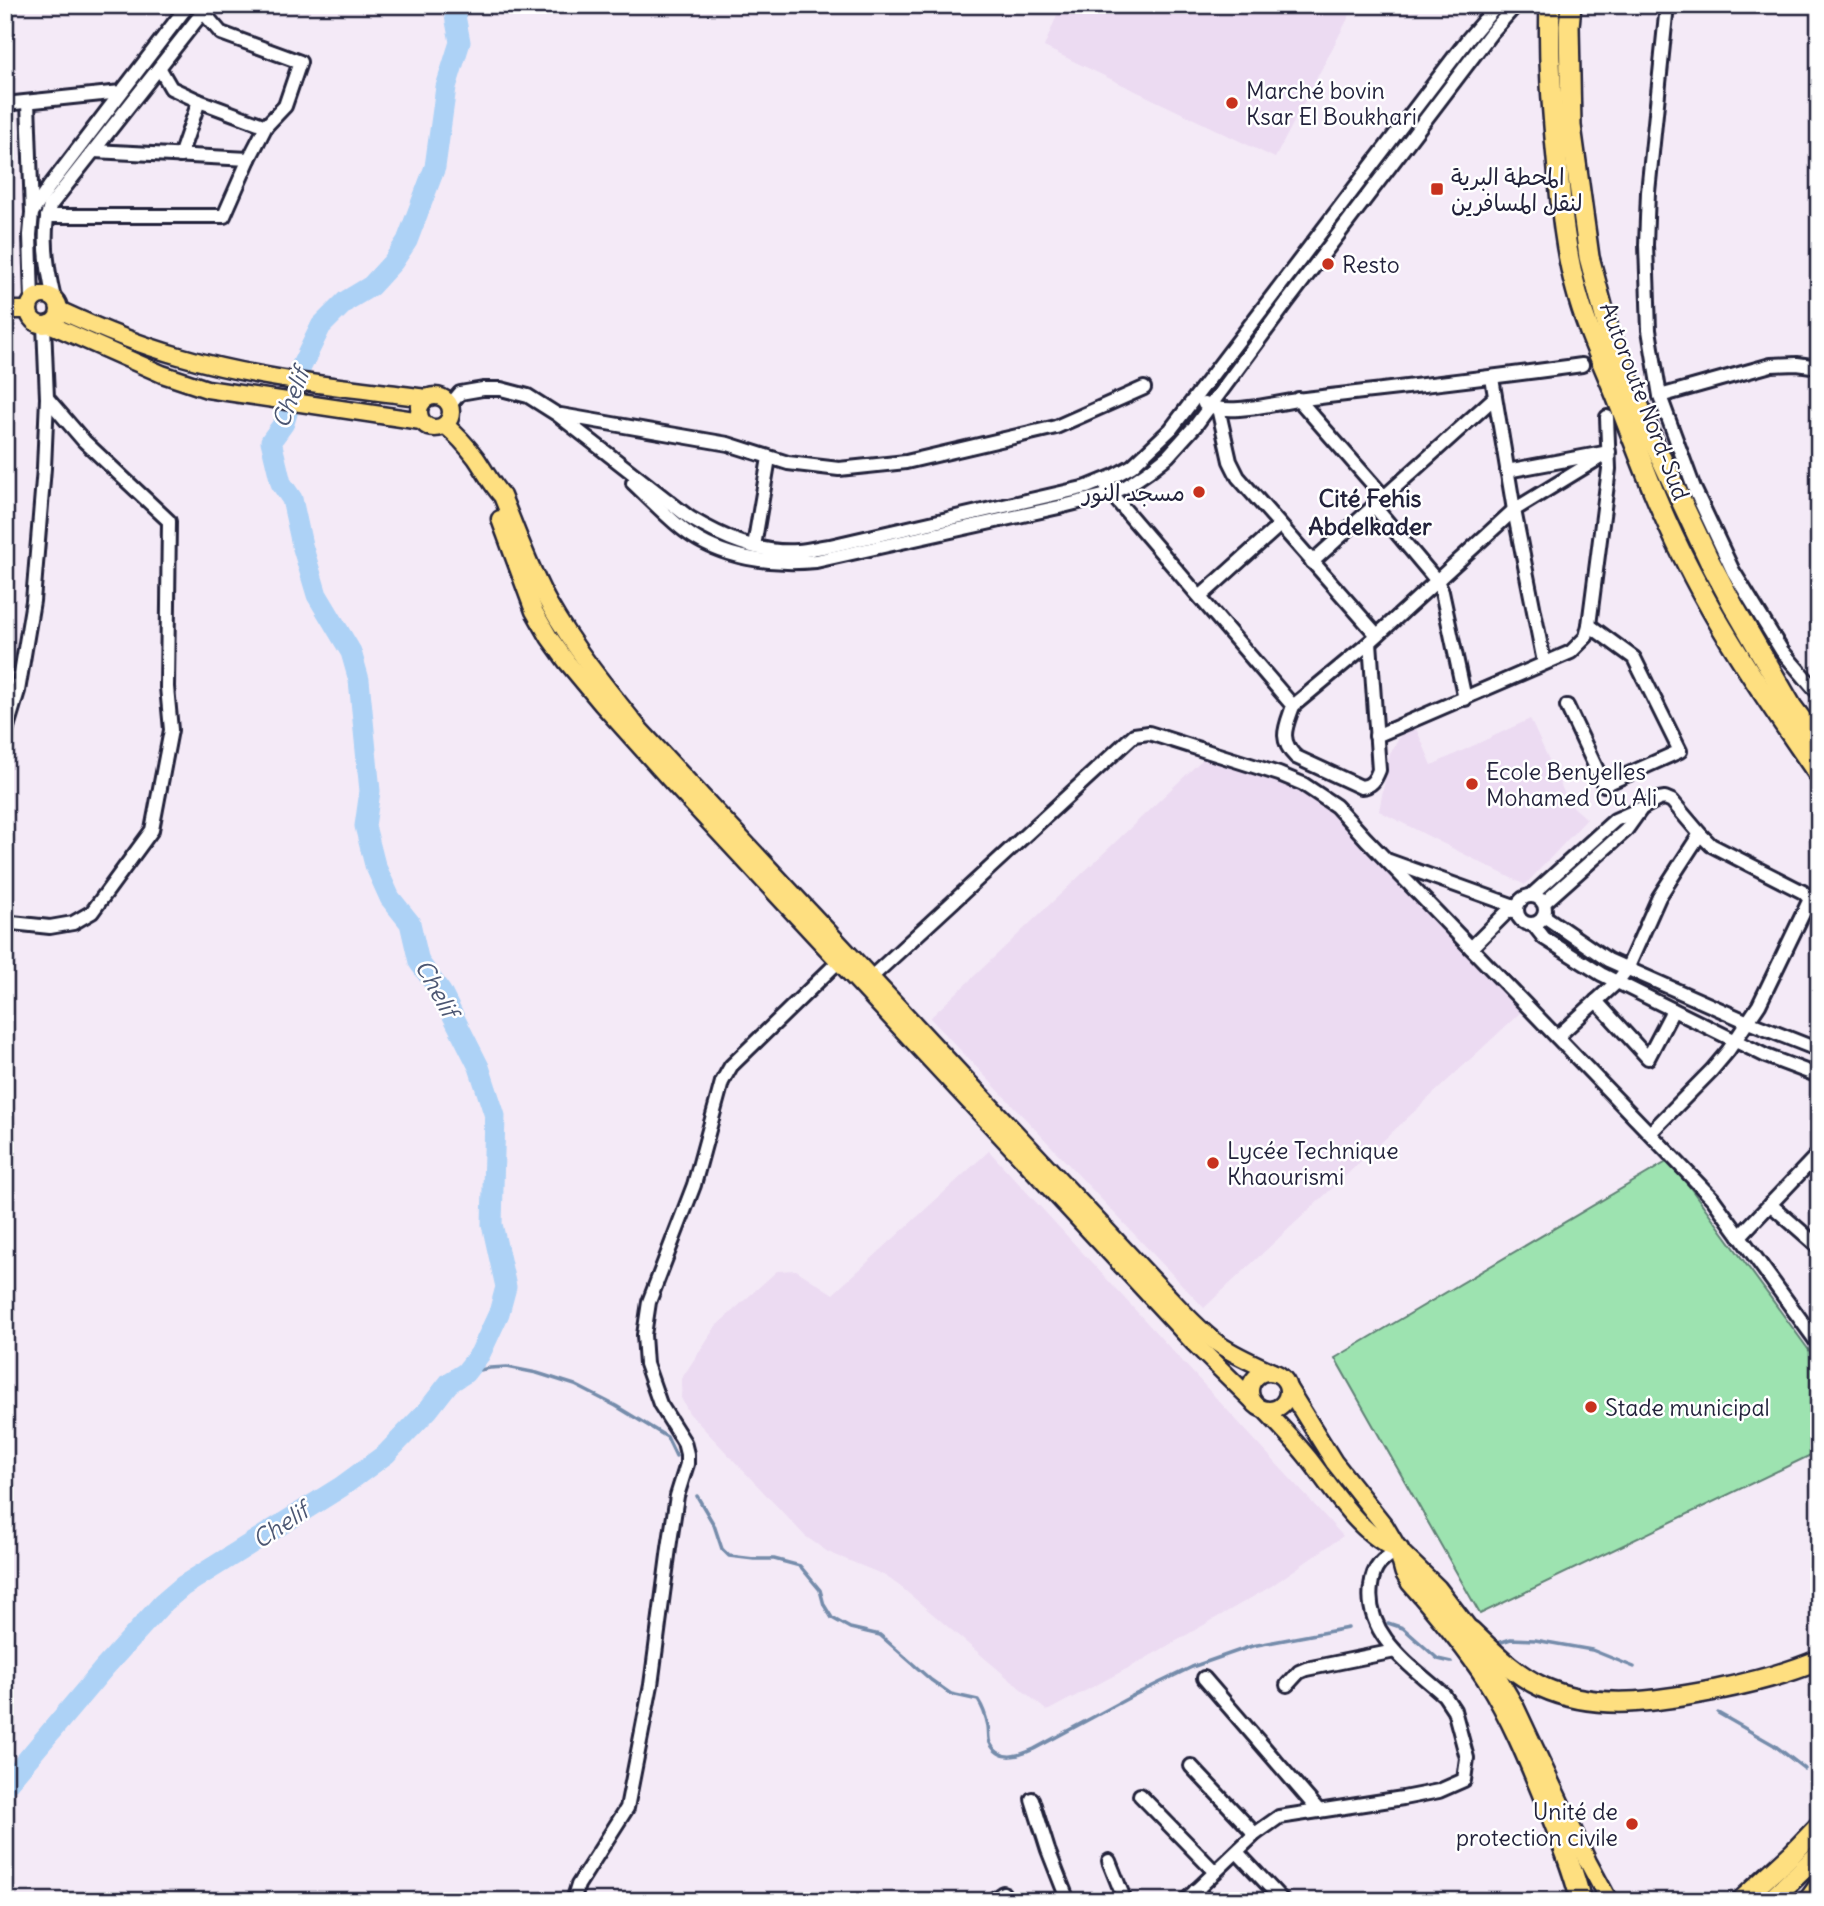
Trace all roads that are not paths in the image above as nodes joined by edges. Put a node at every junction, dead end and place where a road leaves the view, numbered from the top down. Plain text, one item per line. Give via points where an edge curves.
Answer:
1 (188, 5) edge
2 (1497, 5) edge
3 (1516, 5) edge
4 (1550, 5) edge
5 (1571, 5) edge
6 (1667, 5) edge
7 (206, 9) edge
8 (160, 69) junction
9 (121, 92) junction
10 (199, 101) junction
11 (28, 102) junction
12 (5, 104) edge
13 (266, 127) junction
14 (94, 151) junction
15 (180, 156) junction
16 (249, 159) junction
17 (32, 213) junction
18 (47, 216) junction
19 (56, 304) junction
20 (30, 305) junction
21 (5, 310) edge
22 (47, 325) junction
23 (1581, 365) dead end
24 (1819, 367) edge
25 (1492, 378) junction
26 (1144, 388) dead end
27 (1660, 396) junction
28 (47, 398) junction
29 (427, 398) junction
30 (1494, 398) junction
31 (1298, 399) junction
32 (1194, 400) junction
33 (450, 405) junction
34 (1214, 407) junction
35 (558, 415) junction
36 (1607, 417) dead end
37 (421, 421) junction
38 (445, 425) junction
39 (1609, 452) junction
40 (769, 458) junction
41 (1507, 471) junction
42 (1101, 481) junction
43 (493, 486) junction
44 (1110, 493) junction
45 (1379, 502) junction
46 (1514, 510) junction
47 (1280, 525) junction
48 (754, 546) junction
49 (1312, 562) junction
50 (1437, 581) junction
51 (1200, 597) junction
52 (1589, 625) junction
53 (1374, 638) junction
54 (1545, 662) junction
55 (1819, 694) edge
56 (1465, 699) junction
57 (1293, 706) junction
58 (1567, 706) dead end
59 (5, 734) edge
60 (1376, 736) junction
61 (1819, 743) edge
62 (1819, 775) edge
63 (1642, 808) junction
64 (1700, 834) junction
65 (1386, 860) junction
66 (1532, 895) junction
67 (1544, 903) junction
68 (1814, 903) edge
69 (1517, 907) junction
70 (1538, 920) junction
71 (5, 928) edge
72 (1471, 948) junction
73 (839, 961) junction
74 (1627, 968) junction
75 (867, 982) junction
76 (1617, 982) junction
77 (1596, 1001) junction
78 (1673, 1010) junction
79 (1748, 1022) junction
80 (1557, 1037) junction
81 (1735, 1041) junction
82 (1819, 1050) edge
83 (1819, 1076) edge
84 (1650, 1133) junction
85 (1819, 1153) edge
86 (1770, 1204) junction
87 (1740, 1236) junction
88 (1819, 1247) edge
89 (1819, 1345) edge
90 (1272, 1371) junction
91 (1288, 1388) junction
92 (1251, 1399) junction
93 (1265, 1410) junction
94 (1399, 1550) junction
95 (1471, 1631) junction
96 (1395, 1651) junction
97 (1819, 1660) edge
98 (1204, 1678) dead end
99 (1287, 1685) dead end
100 (1191, 1766) dead end
101 (1140, 1796) dead end
102 (1032, 1799) dead end
103 (1319, 1811) junction
104 (1819, 1826) edge
105 (1255, 1834) junction
106 (1237, 1852) junction
107 (1819, 1854) edge
108 (1109, 1861) dead end
109 (1215, 1872) junction
110 (1819, 1886) edge
111 (1196, 1890) junction
112 (1003, 1893) dead end
113 (573, 1901) edge
114 (991, 1901) edge
115 (1068, 1901) edge
116 (1125, 1901) edge
117 (1185, 1901) edge
118 (1206, 1901) edge
119 (1283, 1901) edge
120 (1581, 1901) edge
121 (1609, 1901) edge
122 (1741, 1901) edge
123 (1770, 1901) edge
124 (1808, 1901) edge

1 - 9 street
2 - 32 street
3 - 34 street via 1272,321
4 - 62 highway, Autoroute Nord-Sud via 1552,111 1566,244 1591,334 1687,564 1713,613
5 - 61 highway, Autoroute Nord-Sud via 1571,126 1589,257 1608,328 1652,439 1715,572 1792,707
6 - 27 street via 1647,192 1646,245 1649,330
7 - 8 street
7 - 13 street via 221,33 300,62 285,106
8 - 10 street via 171,88
8 - 14 street
9 - 11 street
9 - 17 street
10 - 13 street
10 - 15 street
11 - 12 street
11 - 17 street
13 - 16 street
14 - 15 street
14 - 18 street
15 - 16 street
16 - 18 street via 225,216
17 - 20 street
18 - 19 street via 45,235
19 - 20 main road via 41,295
19 - 22 main road via 57,318
19 - 29 main road via 83,321 178,356 260,375
20 - 21 main road
20 - 22 main road via 32,320
22 - 28 street
22 - 37 main road via 207,389
23 - 25 street
24 - 27 street via 1771,365
25 - 30 street
25 - 31 street
26 - 40 street via 1056,427 906,462 839,469
27 - 55 street via 1693,488 1733,570 1782,651
28 - 59 street via 33,601 18,691
28 - 71 street via 84,441 169,521 167,687 171,730 152,830 92,912 74,923 12,923
29 - 33 main road via 442,397
29 - 37 main road via 419,411
30 - 41 street
30 - 45 street
31 - 34 street via 1232,409
31 - 45 street
32 - 34 street
32 - 42 street via 1132,466
33 - 35 street via 460,393 501,389 527,396
33 - 38 main road via 451,416
34 - 44 street via 1168,456
34 - 47 street via 1233,470
35 - 40 street via 728,444
35 - 44 street via 687,532 705,543 763,561 816,561
35 - 48 street via 690,518
36 - 39 street
37 - 38 main road via 430,428
38 - 43 main road via 476,458
39 - 41 street
39 - 46 street
39 - 52 street
40 - 48 street
41 - 46 street
42 - 44 street
42 - 48 street via 830,546 797,551
43 - 73 main road via 494,501 534,611 567,662
43 - 75 main road via 502,496 548,603 600,681
44 - 51 street
45 - 49 street
45 - 50 street
46 - 50 street
46 - 54 street
47 - 49 street
47 - 51 street
49 - 53 street
50 - 53 street
50 - 56 street
51 - 57 street
52 - 54 street via 1586,637 1571,652
52 - 58 street via 1634,658 1680,751 1604,785
53 - 57 street
53 - 60 street
54 - 56 street
56 - 60 street
57 - 60 street via 1284,739 1287,748 1296,757 1361,787 1373,782 1379,770
63 - 64 street via 1659,799 1672,800
63 - 66 street via 1615,820
63 - 67 street via 1626,830
64 - 68 street via 1712,845 1790,884
64 - 74 street via 1659,897
65 - 69 street
65 - 72 street
65 - 75 street via 1336,806 1303,784 1149,733 1134,734
66 - 67 street
66 - 69 street
67 - 70 street via 1545,912
68 - 79 street
69 - 70 street via 1518,916 1528,924
69 - 72 street
70 - 74 street
70 - 76 street via 1544,938
72 - 80 street
73 - 75 main road
73 - 113 street via 726,1074 694,1185 649,1302 646,1364 660,1404 684,1443 687,1464 677,1496 651,1685 627,1808 578,1885
74 - 76 street
74 - 79 street
75 - 90 main road via 1197,1326 1231,1352
75 - 92 main road via 1194,1343
76 - 77 street
76 - 78 street
77 - 78 street via 1648,1058
77 - 80 street
78 - 81 street
79 - 81 street
79 - 82 street
80 - 84 street
81 - 83 street
81 - 84 street
84 - 87 street via 1713,1199
85 - 86 street
86 - 87 street
86 - 88 street
87 - 89 street
90 - 91 main road
90 - 92 main road via 1260,1373 1251,1382
91 - 93 main road via 1282,1404
91 - 94 main road via 1334,1462
92 - 93 main road
93 - 94 main road via 1367,1531
94 - 95 main road via 1438,1588
94 - 96 street via 1376,1567 1370,1598 1378,1631
94 - 120 highway via 1411,1583 1460,1641 1510,1719
95 - 97 highway via 1517,1674 1544,1688 1608,1702 1672,1698 1723,1688
95 - 121 main road via 1515,1706
96 - 99 street via 1306,1669
96 - 103 street via 1451,1703 1467,1758 1464,1780 1421,1795
98 - 103 street
100 - 105 street
101 - 109 street
102 - 115 street
103 - 105 street via 1279,1817
104 - 122 highway
105 - 106 street
106 - 109 street
106 - 119 street
107 - 123 highway
108 - 116 street
109 - 111 street
110 - 124 highway
111 - 117 street
111 - 118 street
112 - 114 street

